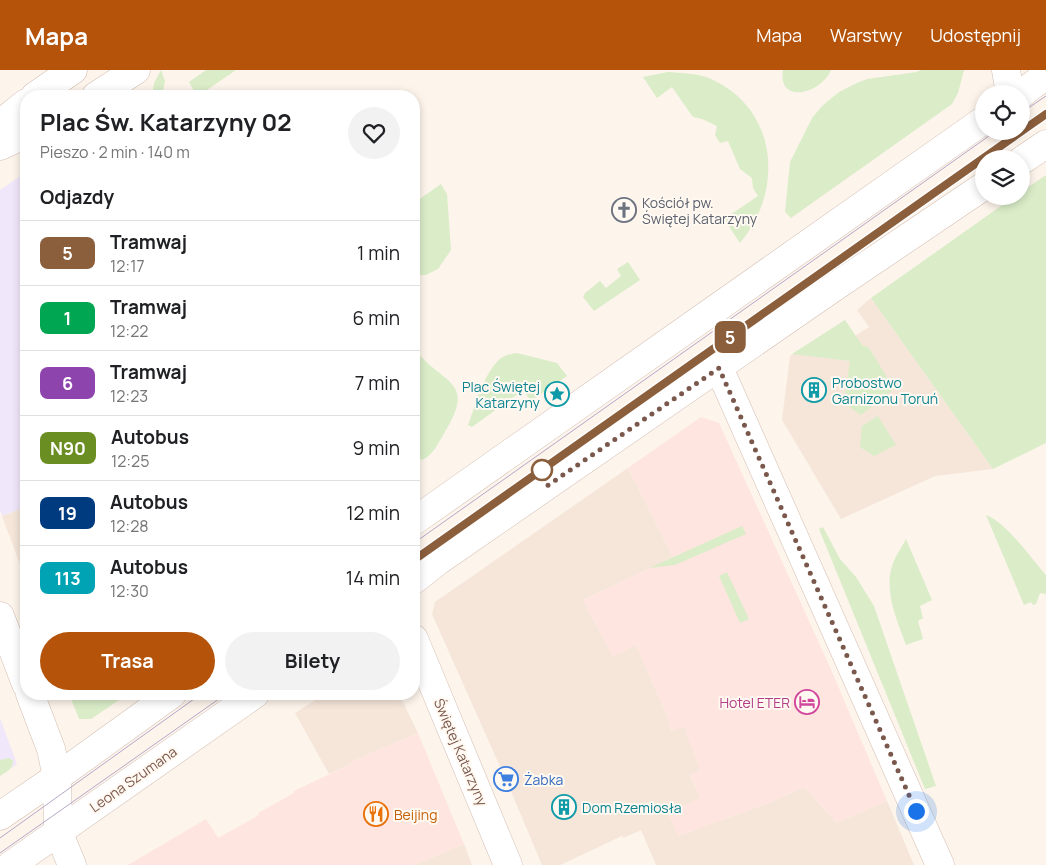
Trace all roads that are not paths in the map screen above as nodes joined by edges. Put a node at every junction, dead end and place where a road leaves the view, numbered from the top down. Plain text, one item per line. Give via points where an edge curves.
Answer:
1 (73, 70) edge
2 (136, 70) edge
3 (1006, 70) edge
4 (1046, 74) edge
5 (1008, 85) edge
6 (107, 87) edge
7 (1030, 87) edge
8 (44, 90) edge
9 (20, 108) edge
10 (0, 124) edge
11 (975, 126) edge
12 (20, 137) edge
13 (1046, 144) edge
14 (0, 146) edge
15 (1030, 155) edge
16 (975, 192) edge
17 (719, 368) junction
18 (420, 517) edge
19 (420, 575) edge
20 (0, 616) edge
21 (420, 653) edge
22 (20, 668) edge
23 (32, 700) edge
24 (164, 700) edge
25 (246, 700) edge
26 (57, 777) junction
27 (0, 816) edge
28 (58, 831) junction
29 (11, 865) edge
30 (72, 865) edge
31 (508, 865) edge
32 (940, 865) edge

1 - 8 street
2 - 6 street
3 - 5 street
4 - 7 street
9 - 10 street
11 - 18 street
12 - 14 street
13 - 15 street
16 - 17 street
17 - 19 street
17 - 32 street
20 - 22 street
21 - 31 street, Świętej Katarzyny
23 - 26 street via 51,749
24 - 26 street
25 - 28 street, Leona Szumana
26 - 27 street
26 - 28 street
28 - 29 street, Leona Szumana
28 - 30 street

